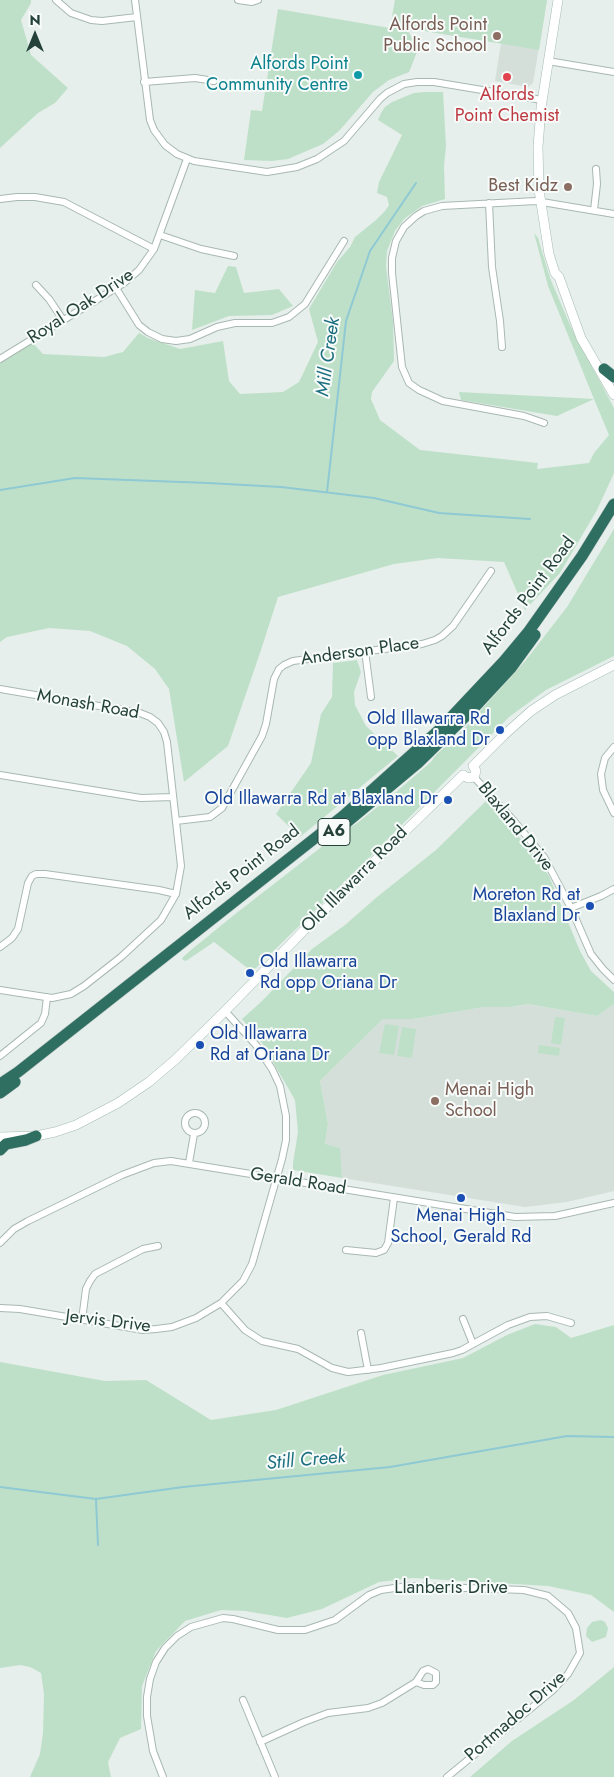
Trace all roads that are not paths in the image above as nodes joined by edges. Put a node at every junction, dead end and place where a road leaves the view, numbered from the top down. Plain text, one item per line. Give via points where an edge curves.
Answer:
1 (56, 0) edge
2 (135, 0) edge
3 (238, 0) edge
4 (258, 0) edge
5 (558, 0) edge
6 (137, 17) junction
7 (548, 61) junction
8 (614, 72) edge
9 (214, 81) dead end
10 (144, 82) junction
11 (542, 100) junction
12 (187, 159) junction
13 (596, 169) dead end
14 (0, 199) edge
15 (541, 202) junction
16 (489, 203) junction
17 (594, 210) junction
18 (614, 214) edge
19 (160, 235) junction
20 (344, 241) dead end
21 (154, 249) junction
22 (234, 256) dead end
23 (36, 285) dead end
24 (116, 288) junction
25 (575, 319) junction
26 (62, 320) junction
27 (502, 347) dead end
28 (0, 359) edge
29 (604, 369) junction
30 (614, 377) edge
31 (614, 384) edge
32 (614, 395) edge
33 (544, 423) dead end
34 (614, 504) edge
35 (614, 518) edge
36 (490, 571) dead end
37 (365, 651) junction
38 (614, 666) edge
39 (0, 690) edge
40 (371, 698) dead end
41 (614, 747) edge
42 (473, 766) junction
43 (0, 775) edge
44 (464, 775) junction
45 (474, 777) junction
46 (173, 797) junction
47 (614, 813) edge
48 (176, 821) junction
49 (614, 889) edge
50 (176, 894) junction
51 (571, 908) junction
52 (0, 947) edge
53 (614, 980) edge
54 (0, 990) edge
55 (47, 997) junction
56 (224, 1011) junction
57 (0, 1056) edge
58 (0, 1084) edge
59 (0, 1094) edge
60 (194, 1134) dead end
61 (36, 1136) junction
62 (0, 1137) edge
63 (0, 1150) edge
64 (189, 1163) junction
65 (276, 1178) junction
66 (394, 1198) junction
67 (614, 1203) edge
68 (0, 1243) edge
69 (158, 1246) dead end
70 (346, 1250) dead end
71 (221, 1303) junction
72 (0, 1308) edge
73 (464, 1319) dead end
74 (82, 1320) junction
75 (571, 1323) dead end
76 (361, 1333) dead end
77 (473, 1344) junction
78 (368, 1370) junction
79 (580, 1653) joint
80 (416, 1682) dead end
81 (243, 1700) dead end
82 (260, 1742) junction
83 (163, 1777) edge
84 (275, 1777) edge
85 (447, 1777) edge

1 - 6 street via 71,13 84,18
2 - 6 street
3 - 4 street
5 - 7 street
6 - 10 street
7 - 8 street
7 - 11 street
9 - 10 street via 195,78
10 - 12 street via 148,115 154,130 165,145
11 - 12 street via 434,82 404,84 380,99 344,141 317,159 297,167 267,172
11 - 15 street via 538,156
12 - 19 street, Royal Oak Drive
13 - 17 street
14 - 21 street via 35,197 64,202
15 - 16 street
15 - 17 street
15 - 25 street via 550,249
16 - 27 street via 492,267
16 - 33 street via 433,208 416,216 400,234 392,265 402,367 414,387 443,401 524,416
17 - 18 street
19 - 21 street, Royal Oak Drive
19 - 22 street
20 - 24 street via 305,304 289,317 272,323 235,323 190,339 162,339 139,325
21 - 24 street, Royal Oak Drive via 139,270
23 - 26 street
24 - 26 street, Royal Oak Drive
25 - 29 street
25 - 32 street via 588,351
26 - 28 street, Royal Oak Drive
29 - 30 highway
29 - 31 street
34 - 58 highway, Alfords Point Road / A6 via 532,627 440,729 343,816
35 - 59 highway, Alfords Point Road / A6 via 571,586 511,668 418,763
36 - 37 street, Anderson Place via 458,620 442,636 429,642
37 - 40 street
37 - 48 street, Anderson Place via 293,660 279,669 274,678 262,736 222,808 210,817
38 - 42 street via 555,695 531,711
39 - 46 street, Monash Road via 150,717 161,727 165,737
41 - 47 street via 605,758 601,774 603,790
42 - 44 street via 464,767
42 - 45 street via 476,771
43 - 46 street via 141,798
44 - 45 street
44 - 56 street, Old Illawarra Road
45 - 51 street, Blaxland Drive via 544,857
46 - 48 street, Monash Road
48 - 50 street, Monash Road via 182,866
49 - 51 street
50 - 52 street via 40,873 32,876 28,883 18,929
50 - 55 street, Monash Road via 156,926 107,968 71,994
51 - 53 street, Blaxland Drive via 591,954
54 - 55 street, Monash Road
55 - 57 street via 41,1023
56 - 61 street, Old Illawarra Road via 175,1060 118,1104 76,1125
56 - 65 street, Jervis Drive via 262,1053 280,1086 286,1133
60 - 64 street
61 - 62 street, Old Illawarra Road
61 - 63 highway via 6,1144
64 - 65 street, Gerald Road
64 - 68 street, Gerald Road via 171,1161 137,1168 28,1220
65 - 66 street, Gerald Road
65 - 71 street, Jervis Drive via 252,1264 243,1281
66 - 67 street, Gerald Road via 535,1218
66 - 70 street via 388,1244 384,1250 376,1253
69 - 74 street via 143,1249 96,1274 86,1289
71 - 74 street, Jervis Drive via 183,1324 156,1329 143,1330
71 - 78 street via 245,1330 262,1341 298,1349 339,1371
72 - 74 street, Jervis Drive
73 - 77 street
75 - 77 street via 547,1316 530,1317
76 - 78 street
77 - 78 street via 454,1353
79 - 83 street, Llanberis Drive via 576,1628 568,1613 548,1596 524,1590 408,1586 381,1590 335,1620 305,1630 278,1630 223,1618 191,1627 166,1648 150,1679 147,1716 153,1751
79 - 85 street, Portmadoc Drive via 568,1674 552,1691
80 - 82 street via 382,1703 328,1713
81 - 82 street
82 - 84 street

